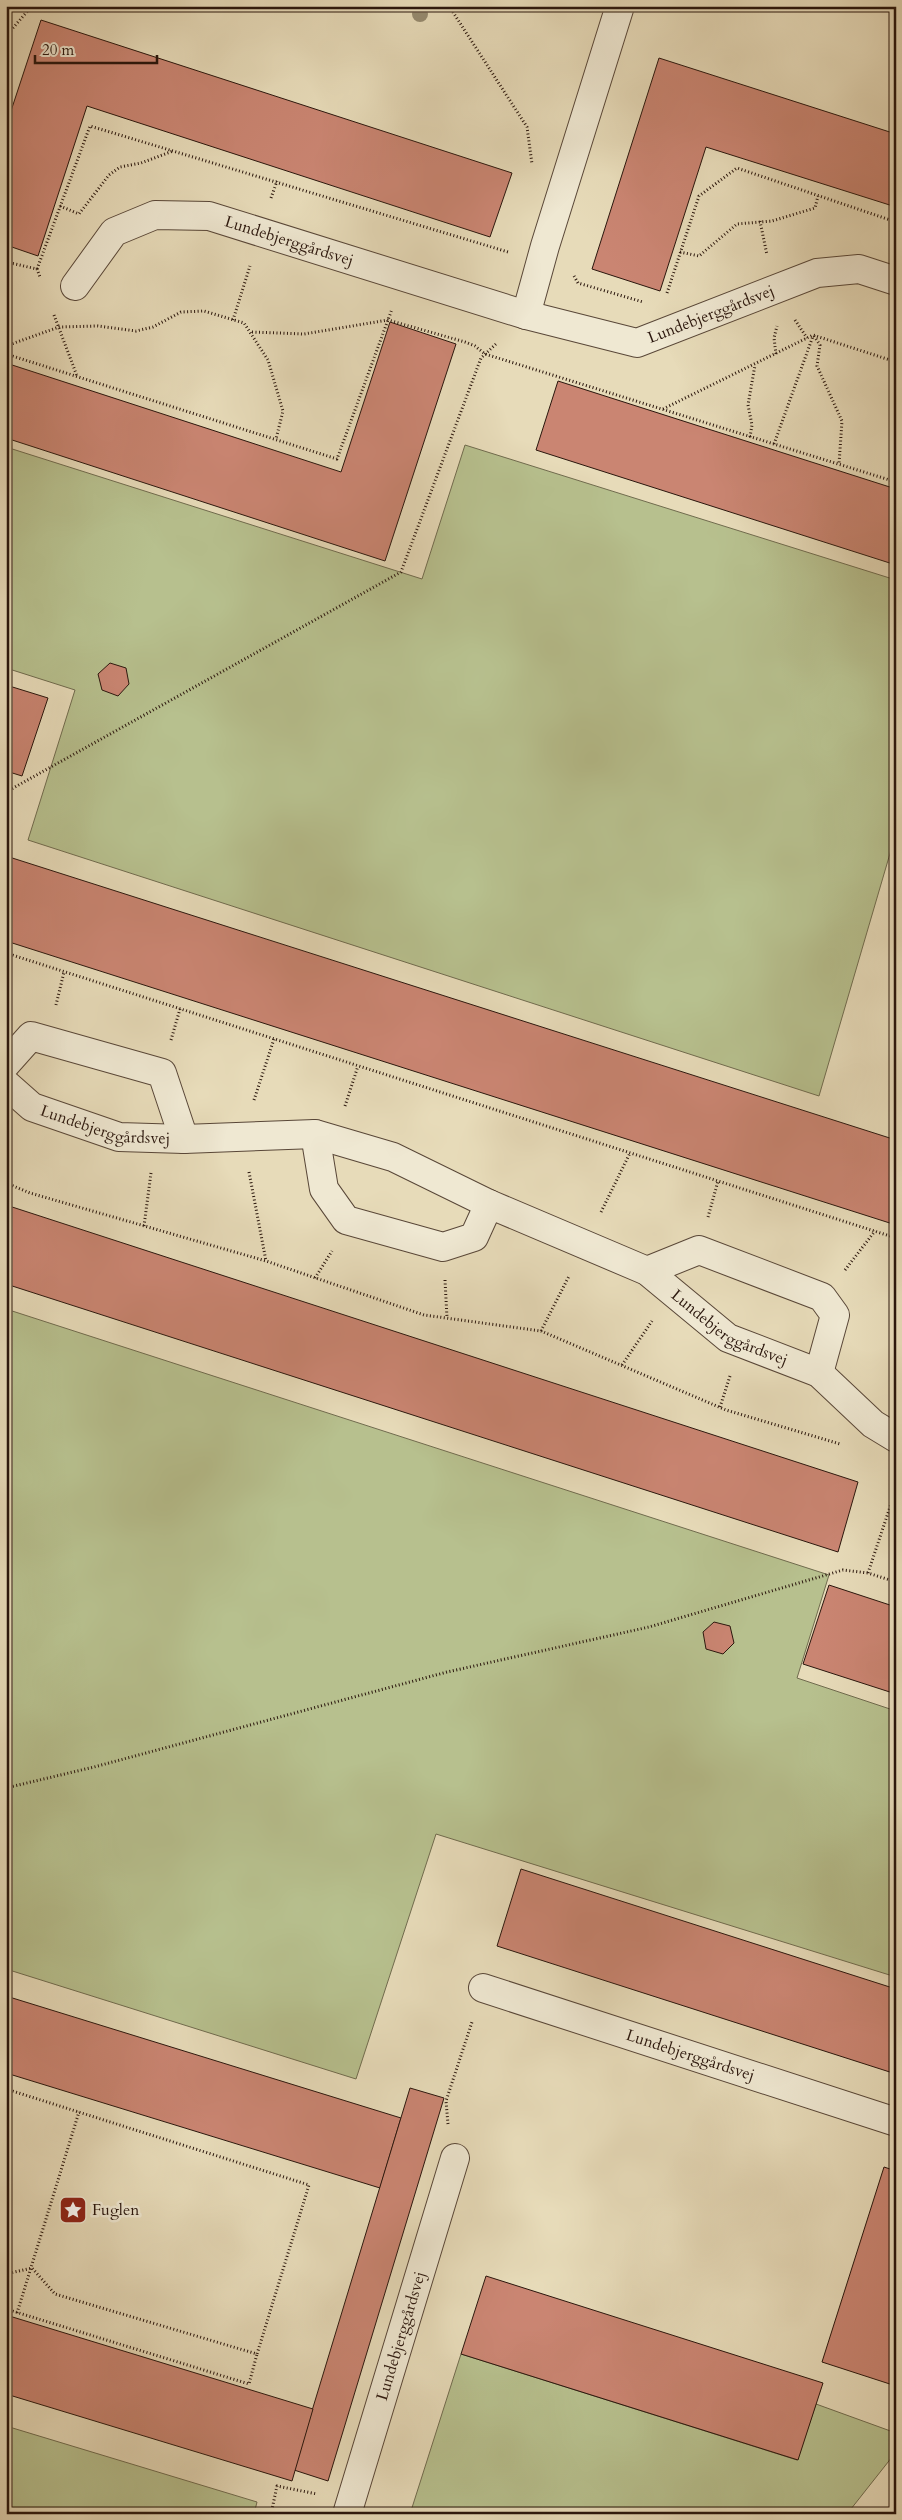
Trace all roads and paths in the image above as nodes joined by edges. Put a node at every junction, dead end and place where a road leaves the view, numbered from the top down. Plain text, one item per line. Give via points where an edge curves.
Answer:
1 (32, 6) edge
2 (449, 6) edge
3 (620, 6) edge
4 (6, 36) edge
5 (174, 151) junction
6 (533, 168) dead end
7 (818, 196) junction
8 (60, 206) junction
9 (896, 222) edge
10 (680, 252) junction
11 (541, 262) junction
12 (36, 269) dead end
13 (404, 277) junction
14 (896, 281) edge
15 (75, 286) dead end
16 (665, 299) dead end
17 (644, 302) dead end
18 (526, 315) junction
19 (388, 320) junction
20 (252, 332) junction
21 (813, 335) junction
22 (6, 346) edge
23 (6, 354) edge
24 (485, 354) junction
25 (896, 362) edge
26 (755, 364) junction
27 (662, 410) junction
28 (750, 437) junction
29 (276, 439) junction
30 (774, 444) junction
31 (840, 464) junction
32 (896, 482) edge
33 (6, 792) edge
34 (7, 955) edge
35 (6, 1064) edge
36 (358, 1066) junction
37 (6, 1084) edge
38 (324, 1137) junction
39 (154, 1138) junction
40 (184, 1139) junction
41 (6, 1183) edge
42 (489, 1204) junction
43 (144, 1226) junction
44 (875, 1231) junction
45 (896, 1238) edge
46 (647, 1271) junction
47 (671, 1290) junction
48 (822, 1297) junction
49 (622, 1366) junction
50 (819, 1373) junction
51 (884, 1431) edge
52 (896, 1489) edge
53 (868, 1573) junction
54 (896, 1582) edge
55 (6, 1788) edge
56 (483, 1988) joint
57 (6, 2089) edge
58 (79, 2112) junction
59 (896, 2122) edge
60 (455, 2158) joint
61 (32, 2268) junction
62 (6, 2274) edge
63 (6, 2309) edge
64 (17, 2313) junction
65 (257, 2354) junction
66 (349, 2507) edge
67 (271, 2514) edge

1 - 4 path
2 - 6 path via 527,127
3 - 11 street
5 - 8 path via 120,167 109,175 79,214
5 - 8 path via 90,126
5 - 11 path
7 - 9 path
7 - 10 path via 815,208 772,221 737,224 699,256
7 - 10 path via 737,168 699,196
8 - 12 path
10 - 16 path
11 - 17 path via 566,264 578,283
11 - 18 street
13 - 15 street, Lundebjerggårdsvej via 209,216 156,216 114,232
13 - 18 street, Lundebjerggårdsvej
13 - 19 path
14 - 18 street, Lundebjerggårdsvej via 859,269 817,274 637,343
18 - 24 path
19 - 20 path via 304,334
19 - 24 path via 465,342
19 - 29 path via 337,459
20 - 22 path via 244,324 204,311 181,312 153,327 136,331 98,326 59,328
20 - 29 path via 268,360 283,411
21 - 25 path
21 - 26 path
21 - 30 path
21 - 31 path via 820,345 817,366 842,421
23 - 29 path
24 - 27 path
24 - 33 path via 401,572
26 - 27 path
26 - 28 path via 748,405 752,425
27 - 28 path
28 - 30 path
30 - 31 path
31 - 32 path
34 - 36 path
35 - 40 street, Lundebjerggårdsvej via 31,1036 162,1073
36 - 38 path
36 - 44 path
37 - 39 street, Lundebjerggårdsvej via 32,1106 119,1137
38 - 40 street, Lundebjerggårdsvej
38 - 42 street, Lundebjerggårdsvej via 393,1157
38 - 42 street via 324,1189 346,1220 443,1247 474,1236
39 - 40 street, Lundebjerggårdsvej
39 - 43 path
41 - 43 path
42 - 46 street, Lundebjerggårdsvej
43 - 49 path via 266,1261 424,1315 541,1331
44 - 45 path
44 - 48 path
46 - 47 street, Lundebjerggårdsvej
46 - 48 street, Lundebjerggårdsvej via 698,1250
47 - 49 path
47 - 50 street, Lundebjerggårdsvej via 728,1338
48 - 50 street via 834,1315
49 - 51 path via 726,1410 845,1446
50 - 51 street, Lundebjerggårdsvej
52 - 53 path
53 - 54 path
53 - 55 path via 843,1570 649,1626 447,1672
56 - 59 street, Lundebjerggårdsvej
56 - 60 path via 446,2101
57 - 58 path
58 - 61 path
58 - 65 path via 309,2185
60 - 66 street, Lundebjerggårdsvej
61 - 62 path
61 - 64 path
61 - 65 path via 55,2294
63 - 64 path
64 - 65 path via 250,2384
66 - 67 path via 277,2486

